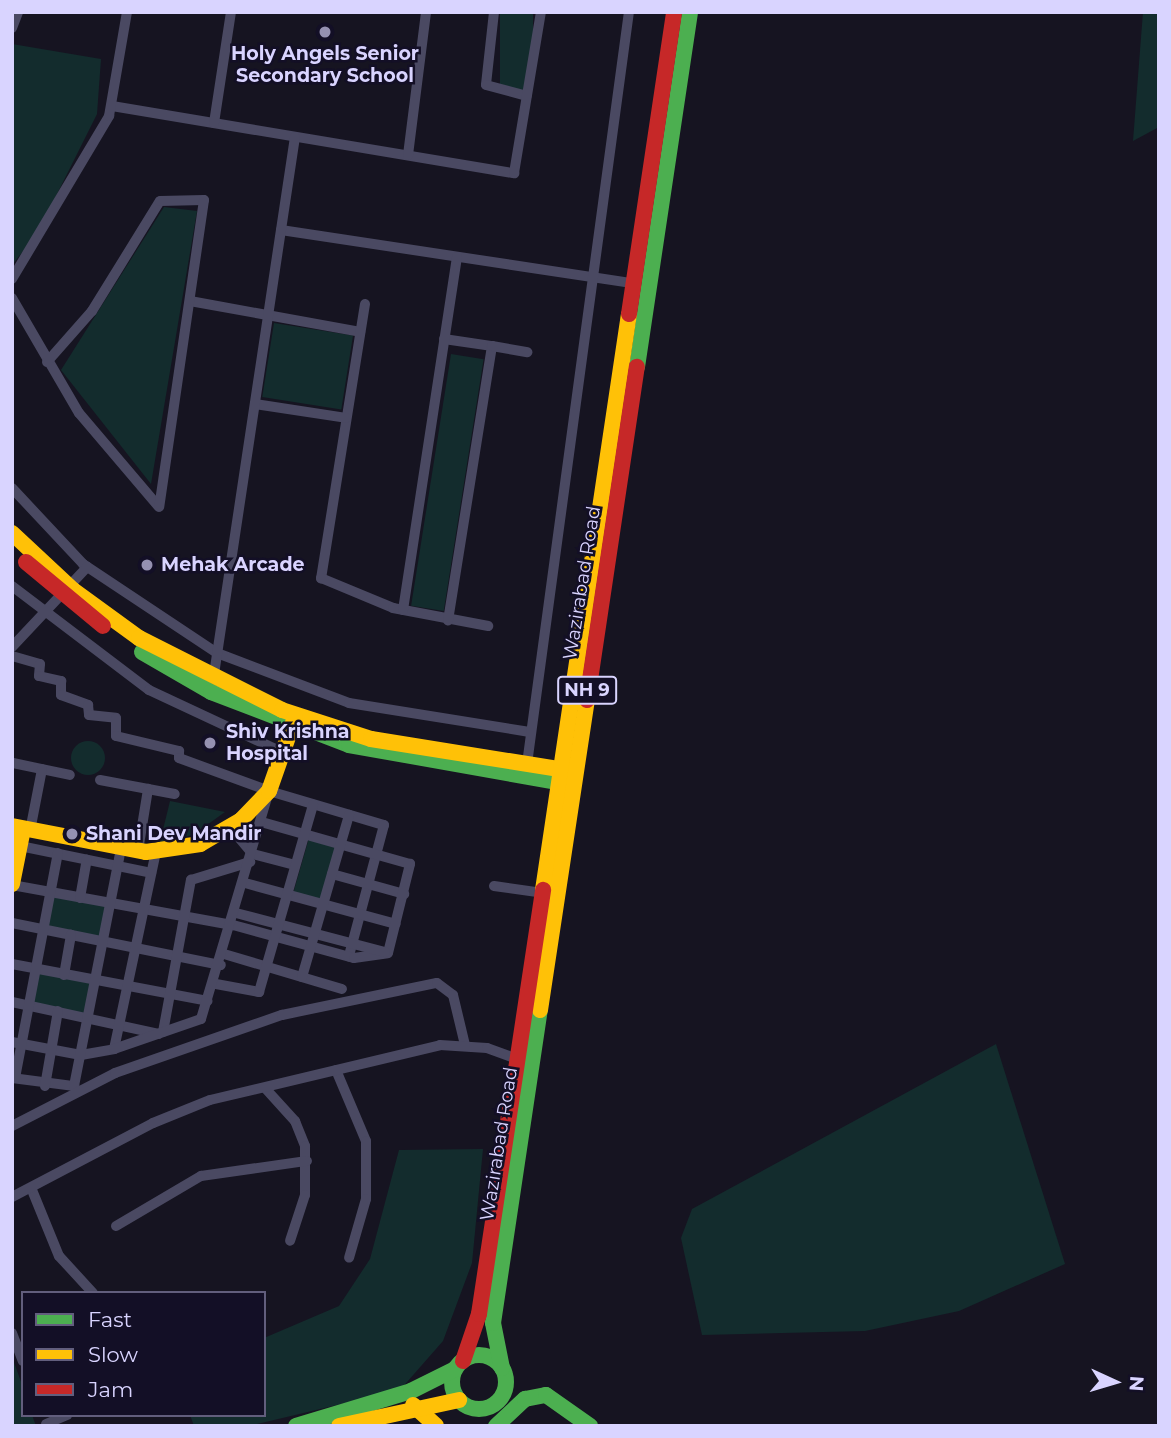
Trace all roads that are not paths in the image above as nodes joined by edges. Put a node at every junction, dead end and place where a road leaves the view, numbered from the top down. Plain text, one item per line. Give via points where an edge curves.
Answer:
1 (18, 12) edge
2 (127, 12) edge
3 (231, 12) edge
4 (426, 12) edge
5 (494, 12) edge
6 (541, 12) edge
7 (629, 12) edge
8 (674, 12) edge
9 (690, 12) edge
10 (12, 28) edge
11 (527, 96) junction
12 (112, 106) junction
13 (214, 123) junction
14 (295, 137) junction
15 (408, 155) junction
16 (281, 230) junction
17 (457, 257) junction
18 (593, 277) junction
19 (12, 279) edge
20 (632, 283) junction
21 (12, 298) edge
22 (190, 301) junction
23 (365, 304) dead end
24 (268, 317) junction
25 (360, 332) junction
26 (444, 339) junction
27 (492, 346) junction
28 (527, 352) dead end
29 (47, 362) junction
30 (255, 404) junction
31 (346, 418) junction
32 (12, 488) edge
33 (12, 533) edge
34 (12, 549) edge
35 (87, 567) junction
36 (13, 588) edge
37 (64, 590) junction
38 (404, 610) junction
39 (41, 613) junction
40 (448, 620) junction
41 (488, 626) dead end
42 (13, 644) edge
43 (218, 653) junction
44 (12, 656) edge
45 (212, 686) junction
46 (294, 721) junction
47 (530, 732) junction
48 (284, 753) junction
49 (13, 763) edge
50 (527, 764) junction
51 (41, 769) junction
52 (71, 775) dead end
53 (567, 777) junction
54 (100, 780) dead end
55 (148, 789) junction
56 (269, 791) junction
57 (175, 794) dead end
58 (313, 805) junction
59 (349, 815) junction
60 (262, 822) junction
61 (230, 827) junction
62 (21, 833) edge
63 (304, 834) junction
64 (340, 844) junction
65 (130, 849) junction
66 (156, 852) junction
67 (58, 853) junction
68 (377, 855) junction
69 (252, 858) junction
70 (87, 860) junction
71 (295, 865) junction
72 (118, 866) junction
73 (152, 873) junction
74 (332, 874) junction
75 (13, 876) edge
76 (245, 883) junction
77 (369, 884) junction
78 (494, 886) dead end
79 (50, 892) junction
80 (543, 893) junction
81 (287, 894) junction
82 (404, 894) junction
83 (80, 898) junction
84 (110, 904) junction
85 (323, 904) junction
86 (144, 911) junction
87 (236, 913) junction
88 (360, 914) junction
89 (183, 919) junction
90 (12, 923) edge
91 (279, 924) junction
92 (396, 924) junction
93 (233, 925) junction
94 (43, 929) junction
95 (315, 933) junction
96 (71, 935) junction
97 (275, 936) junction
98 (103, 941) junction
99 (352, 943) junction
100 (311, 946) junction
101 (136, 948) junction
102 (388, 953) junction
103 (176, 956) junction
104 (349, 956) junction
105 (223, 960) junction
106 (12, 964) edge
107 (266, 967) junction
108 (34, 969) junction
109 (64, 975) junction
110 (302, 977) junction
111 (95, 981) junction
112 (216, 984) junction
113 (128, 987) junction
114 (342, 989) dead end
115 (168, 995) junction
116 (208, 1001) junction
117 (12, 1002) edge
118 (27, 1005) junction
119 (58, 1011) junction
120 (88, 1017) junction
121 (120, 1024) junction
122 (161, 1033) junction
123 (17, 1043) edge
124 (464, 1045) junction
125 (51, 1049) junction
126 (114, 1049) junction
127 (81, 1055) junction
128 (518, 1059) junction
129 (336, 1069) junction
130 (13, 1078) edge
131 (45, 1086) junction
132 (265, 1088) junction
133 (12, 1126) edge
134 (307, 1161) junction
135 (32, 1189) junction
136 (12, 1197) edge
137 (116, 1226) dead end
138 (290, 1241) dead end
139 (349, 1258) dead end
140 (91, 1291) edge
141 (12, 1333) edge
142 (21, 1356) edge
143 (459, 1365) junction
144 (502, 1368) junction
145 (408, 1402) junction
146 (461, 1402) junction
147 (488, 1408) junction
148 (296, 1426) edge
149 (339, 1426) edge
150 (436, 1426) edge
151 (462, 1426) edge
152 (481, 1426) edge
153 (496, 1426) edge
154 (590, 1426) edge

1 - 10 street
2 - 12 street
3 - 13 street
4 - 15 street
5 - 11 street via 486,85
6 - 11 street
7 - 18 street
8 - 20 main road, Wazirabad Road / NH 9
9 - 53 main road, Wazirabad Road / NH 9
11 - 15 street via 514,173
12 - 13 street
12 - 19 street
13 - 14 street
14 - 15 street
14 - 16 street
16 - 17 street
16 - 24 street
17 - 18 street
17 - 26 street
18 - 20 street
18 - 47 street
20 - 53 main road, Wazirabad Road / NH 9
21 - 29 street
22 - 24 street
22 - 29 street via 206,203 171,198 157,205 92,311
22 - 29 street via 159,507 93,432
23 - 25 street
24 - 25 street
24 - 30 street
25 - 31 street
26 - 27 street
26 - 38 street
27 - 28 street
27 - 40 street
30 - 31 street
30 - 43 street
31 - 38 street via 321,578
32 - 35 street
33 - 37 main road
34 - 37 main road
35 - 37 street
35 - 43 street
36 - 39 street
37 - 39 street
37 - 45 main road
38 - 40 street
39 - 42 street
39 - 48 street via 149,690
40 - 41 street
43 - 45 street
43 - 47 street via 349,704
44 - 56 street via 40,664 39,676 61,681 61,695 88,705 89,715 116,718 116,736 179,751 179,758
45 - 46 main road
46 - 48 main road
46 - 50 main road
46 - 53 main road via 365,749
47 - 50 street
48 - 56 main road
49 - 51 street
50 - 53 main road
51 - 52 street
51 - 62 street
53 - 80 main road, Wazirabad Road / NH 9
53 - 144 main road, Wazirabad Road / NH 9 via 493,1323
54 - 55 street
55 - 57 street
55 - 65 street
56 - 58 street
56 - 60 street
56 - 61 main road
58 - 59 street
58 - 63 street
59 - 64 street
59 - 68 street via 386,826
60 - 63 street
60 - 69 street
61 - 66 main road via 200,844
61 - 69 street
62 - 65 main road
62 - 67 street
62 - 75 main road
63 - 64 street
63 - 71 street
64 - 68 street
64 - 74 street
65 - 66 main road
65 - 72 street
66 - 73 street
67 - 70 street
67 - 79 street
68 - 77 street
68 - 82 street via 412,866
69 - 71 street
69 - 76 street
69 - 89 street via 191,880
70 - 72 street
70 - 83 street
71 - 81 street
72 - 73 street
72 - 84 street
73 - 86 street
74 - 77 street
74 - 85 street
75 - 79 street
76 - 81 street
76 - 87 street
77 - 82 street
77 - 88 street
78 - 80 street
79 - 83 street
79 - 94 street
80 - 128 main road, Wazirabad Road / NH 9
81 - 85 street
81 - 91 street
82 - 92 street
83 - 84 street
84 - 86 street
84 - 98 street
85 - 88 street
85 - 95 street
86 - 89 street
86 - 101 street
87 - 91 street
87 - 93 street
88 - 92 street
88 - 99 street
89 - 93 street
89 - 103 street
90 - 94 street
91 - 95 street
91 - 97 street
92 - 102 street
93 - 97 street
93 - 105 street
94 - 96 street
94 - 108 street
95 - 99 street
95 - 100 street
96 - 98 street
96 - 109 street
97 - 100 street
97 - 107 street
98 - 101 street
98 - 111 street
99 - 102 street
99 - 104 street
100 - 104 street
100 - 110 street
101 - 103 street
101 - 113 street
102 - 104 street
103 - 105 street
103 - 115 street
105 - 107 street
105 - 112 street
106 - 108 street
107 - 110 street
107 - 112 street via 255,995
108 - 109 street
108 - 118 street
109 - 111 street
110 - 114 street
111 - 113 street
111 - 120 street
112 - 116 street
113 - 115 street
113 - 121 street
115 - 116 street
115 - 122 street
116 - 122 street via 201,1019
117 - 118 street
118 - 119 street
118 - 123 street
119 - 120 street
119 - 125 street
120 - 121 street
120 - 127 street
121 - 122 street
121 - 126 street
122 - 126 street
123 - 125 street
123 - 130 street
124 - 128 street
124 - 129 street via 422,1048
124 - 133 street via 453,995 437,983 235,1031 115,1073
125 - 127 street
125 - 131 street
126 - 127 street
127 - 131 street via 73,1088
128 - 143 main road, Wazirabad Road / NH 9 via 479,1314
129 - 132 street
129 - 139 street via 366,1141 366,1199
130 - 131 street
132 - 134 street via 295,1121
132 - 135 street via 153,1123
134 - 137 street via 201,1176
134 - 138 street
135 - 136 street
135 - 140 street via 59,1256
141 - 142 street
143 - 144 main road via 484,1356
143 - 145 main road
143 - 146 main road
144 - 147 main road via 505,1390
145 - 146 main road
145 - 148 main road
145 - 149 main road
145 - 150 main road
146 - 147 main road
146 - 151 main road
147 - 152 main road
153 - 154 main road via 525,1399 547,1395

